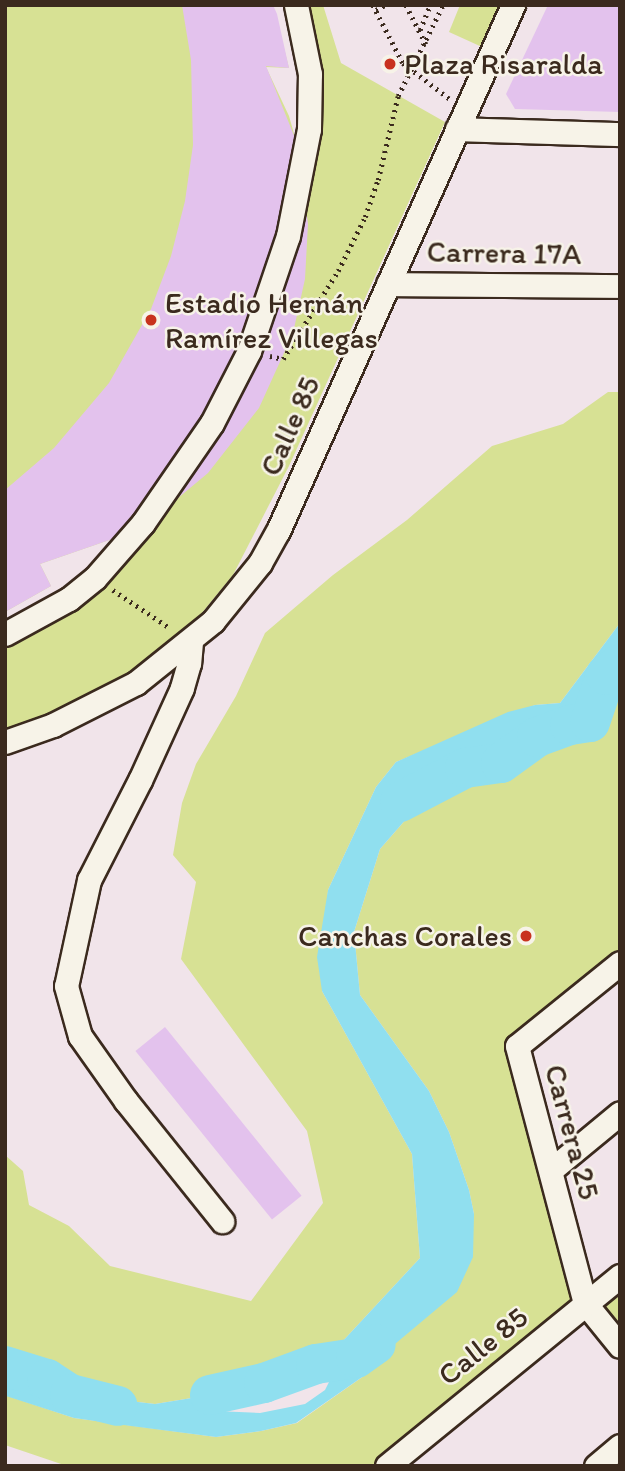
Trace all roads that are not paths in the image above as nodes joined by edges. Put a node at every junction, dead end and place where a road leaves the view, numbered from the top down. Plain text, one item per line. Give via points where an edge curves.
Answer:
1 (296, 5) edge
2 (513, 5) edge
3 (457, 129) junction
4 (620, 134) edge
5 (388, 284) junction
6 (620, 286) edge
7 (5, 634) edge
8 (191, 642) junction
9 (5, 742) edge
10 (620, 963) edge
11 (620, 1113) edge
12 (551, 1170) junction
13 (222, 1221) dead end
14 (620, 1276) edge
15 (585, 1303) junction
16 (620, 1346) edge
17 (620, 1446) edge
18 (387, 1466) edge
19 (596, 1466) edge

1 - 7 street via 310,74 309,129 288,236 249,351 191,458 143,523 95,578 42,617
2 - 3 street, Calle 85
3 - 4 street
3 - 5 street, Calle 85
5 - 6 street, Carrera 17A
5 - 8 street, Calle 85 via 278,531 241,590
8 - 9 street, Calle 85 via 127,689 53,725
8 - 13 street via 182,688 89,880 66,986 80,1036 125,1101
10 - 12 street, Carrera 25 via 517,1046
11 - 12 street
12 - 15 street, Carrera 25
14 - 15 street, Calle 85
15 - 16 street, Carrera 25
15 - 18 street, Calle 85
17 - 19 street

